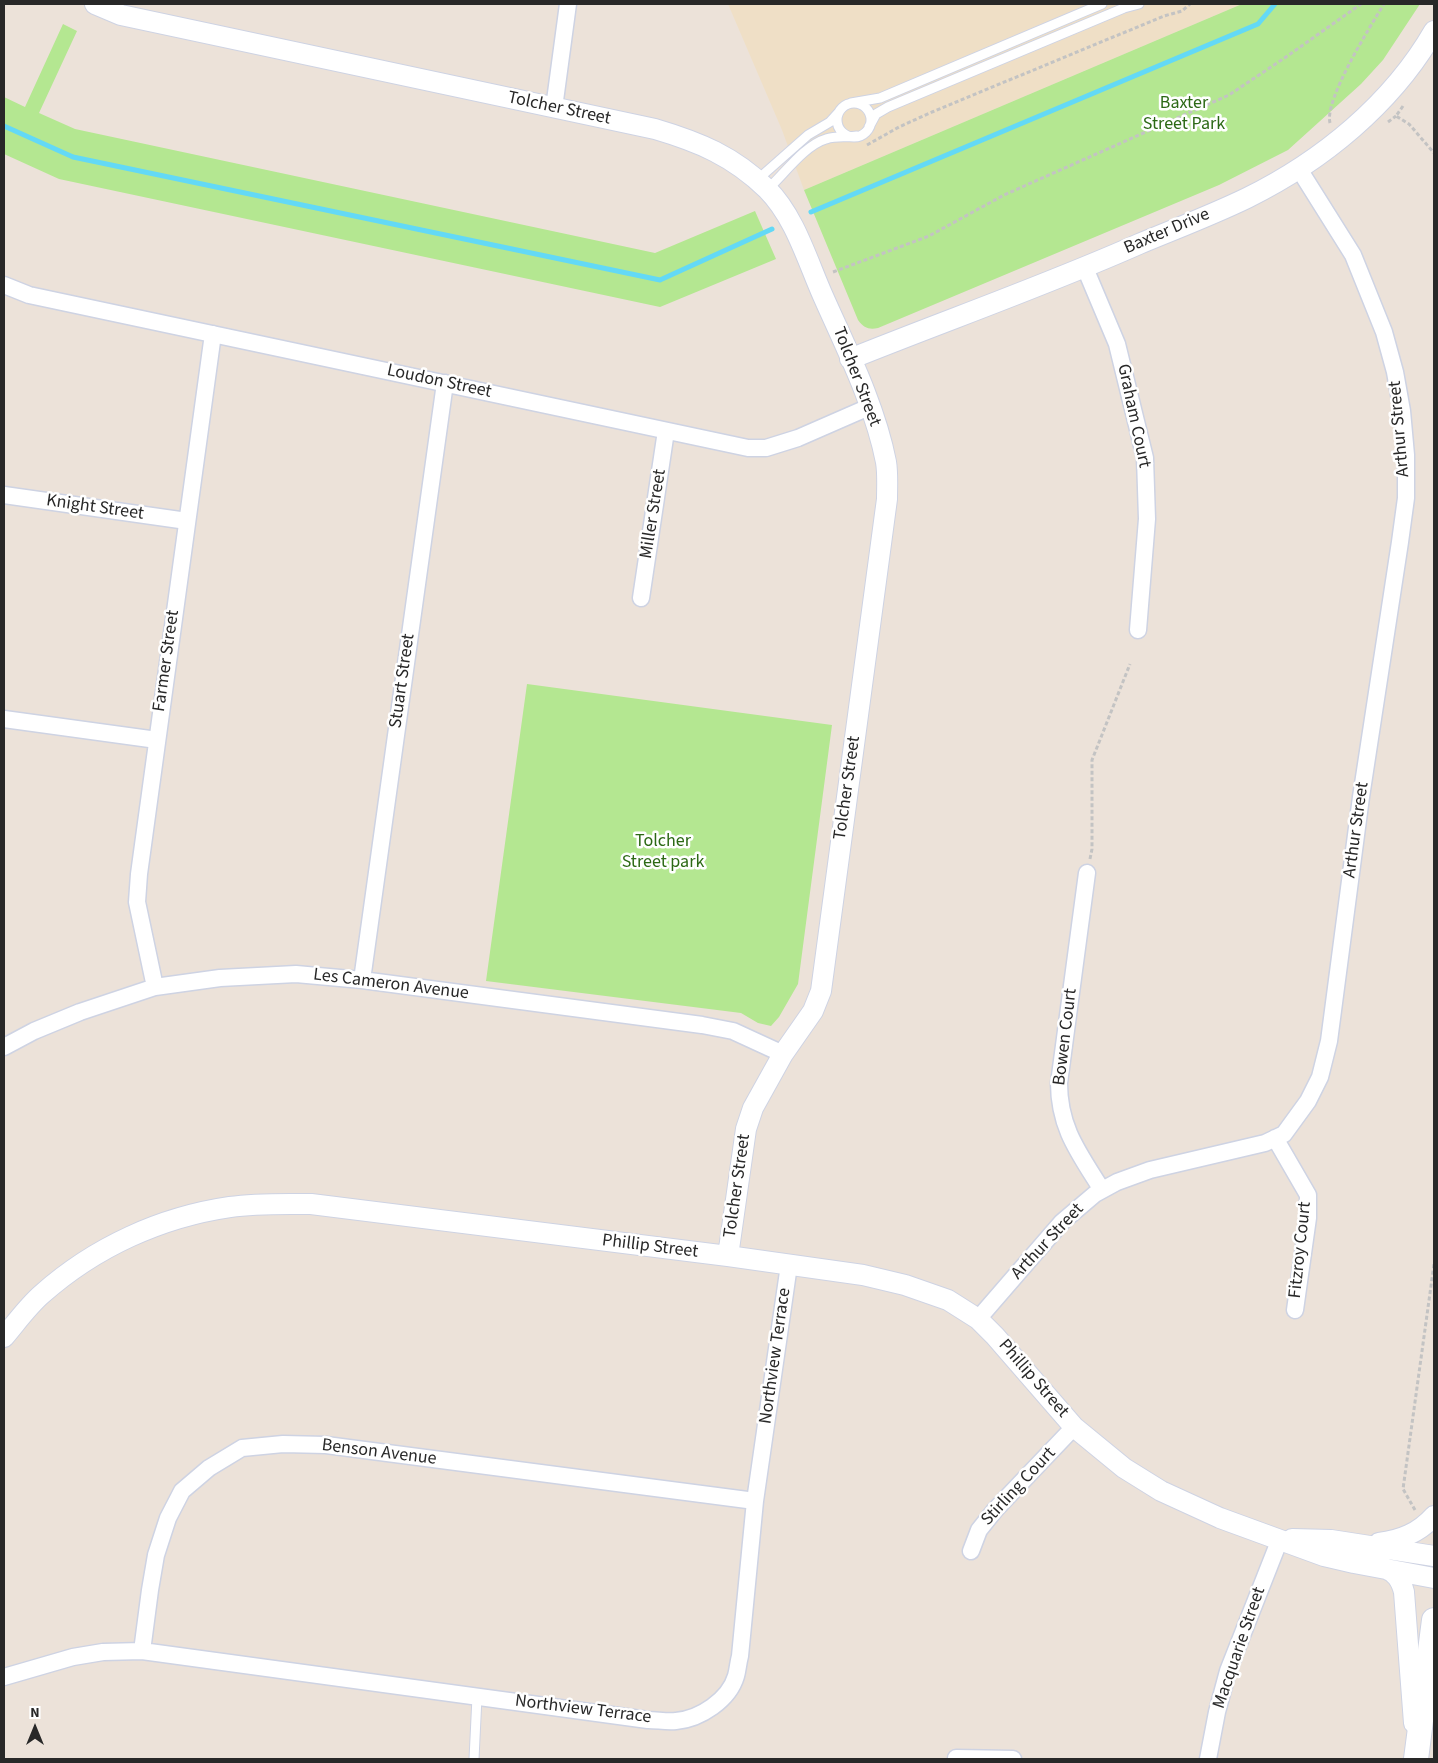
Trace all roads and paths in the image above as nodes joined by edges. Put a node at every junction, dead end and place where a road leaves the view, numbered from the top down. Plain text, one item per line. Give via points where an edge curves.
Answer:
1 (96, 4) edge
2 (568, 4) edge
3 (1102, 4) edge
4 (1139, 4) edge
5 (1190, 4) edge
6 (1361, 4) edge
7 (1384, 4) edge
8 (1434, 31) edge
9 (1407, 102) dead end
10 (851, 103) junction
11 (554, 108) junction
12 (839, 112) junction
13 (869, 127) junction
14 (1334, 128) dead end
15 (857, 136) junction
16 (866, 146) dead end
17 (1434, 153) edge
18 (1299, 168) junction
19 (762, 185) junction
20 (1085, 268) junction
21 (833, 272) dead end
22 (4, 285) edge
23 (213, 334) junction
24 (850, 359) junction
25 (445, 383) junction
26 (870, 407) junction
27 (666, 431) junction
28 (4, 495) edge
29 (187, 521) junction
30 (641, 598) dead end
31 (1138, 630) dead end
32 (1130, 664) dead end
33 (4, 719) edge
34 (157, 740) junction
35 (1087, 873) joint
36 (362, 980) junction
37 (155, 987) junction
38 (4, 1047) edge
39 (783, 1054) junction
40 (1275, 1138) junction
41 (1102, 1190) junction
42 (728, 1256) junction
43 (1434, 1264) edge
44 (789, 1265) junction
45 (1295, 1310) dead end
46 (978, 1319) junction
47 (4, 1337) edge
48 (1074, 1428) junction
49 (755, 1501) junction
50 (1426, 1515) edge
51 (1280, 1539) junction
52 (1354, 1542) junction
53 (971, 1551) dead end
54 (1434, 1556) edge
55 (1384, 1568) junction
56 (1434, 1578) edge
57 (1434, 1620) edge
58 (142, 1651) junction
59 (4, 1677) edge
60 (477, 1696) junction
61 (956, 1758) dead end
62 (1416, 1758) edge
63 (474, 1759) edge
64 (1014, 1759) edge
65 (1208, 1759) edge

1 - 11 street, Tolcher Street via 121,15
2 - 11 street
3 - 10 lane via 880,98
4 - 13 lane via 888,107 875,116
5 - 16 path via 1176,14 1164,16 932,112
6 - 21 path via 1229,95 1004,195 929,236
7 - 14 path via 1358,44 1344,76 1328,117
8 - 18 street, Baxter Drive via 1396,86 1342,138
9 - 17 path via 1396,116 1409,124
10 - 12 lane
10 - 13 lane via 862,105 867,110
11 - 19 street, Tolcher Street via 690,139 717,151
12 - 15 lane via 837,119 841,130
12 - 19 lane via 830,122 808,134
13 - 15 lane
15 - 19 lane via 835,136 817,143
18 - 20 street, Baxter Drive via 1248,198
18 - 40 street, Arthur Street via 1353,255 1384,332 1402,410 1406,498 1329,1041 1320,1077 1308,1101 1284,1134
19 - 24 street, Tolcher Street via 784,212 802,244
20 - 24 street, Baxter Drive
20 - 31 street, Graham Court via 1117,344 1145,458 1146,519
22 - 23 street, Loudon Street via 29,295
23 - 25 street, Loudon Street
23 - 29 street, Farmer Street
24 - 26 street, Tolcher Street
25 - 27 street, Loudon Street
25 - 36 street, Stuart Street
26 - 27 street, Loudon Street via 766,448 748,448
26 - 39 street, Tolcher Street via 888,478 821,991 813,1011
27 - 30 street, Miller Street
28 - 29 street, Knight Street
29 - 34 street, Farmer Street
32 - 35 path via 1092,760 1092,849
33 - 34 street
34 - 37 street, Farmer Street via 137,902
35 - 41 street, Bowen Court via 1059,1102 1072,1143
36 - 37 street, Les Cameron Avenue via 296,974 220,978
36 - 39 street, Les Cameron Avenue via 702,1025 733,1031
37 - 38 street, Les Cameron Avenue via 80,1012
39 - 42 street, Tolcher Street via 753,1108 746,1129
40 - 41 street, Arthur Street via 1266,1143 1150,1170
40 - 45 street, Fitzroy Court via 1308,1195 1308,1218
41 - 46 street, Arthur Street via 1062,1222
42 - 44 street, Phillip Street
42 - 47 street, Phillip Street via 311,1204 231,1206 185,1216 133,1234 93,1256 41,1294
43 - 50 path via 1403,1489
44 - 46 street, Phillip Street via 863,1275 905,1285 948,1300
44 - 49 street, Northview Terrace
46 - 48 street, Phillip Street
48 - 51 street, Phillip Street via 1124,1468 1161,1491 1220,1518
48 - 53 street, Stirling Court via 979,1530
49 - 58 street, Benson Avenue via 326,1445 283,1444 242,1448 208,1468 182,1491 168,1518 156,1554
49 - 60 street, Northview Terrace via 736,1678 712,1708 694,1717 675,1721 648,1720
50 - 52 street via 1419,1530 1404,1537 1380,1542
51 - 52 street, Phillip Street
51 - 55 street, Phillip Street via 1331,1558
51 - 65 street, Macquarie Street via 1228,1672
52 - 54 street, Phillip Street
55 - 56 street, Phillip Street
55 - 62 street via 1398,1577 1404,1592
57 - 62 main road
58 - 59 street, Northview Terrace via 73,1657
58 - 60 street, Northview Terrace
60 - 63 lane
61 - 64 street

